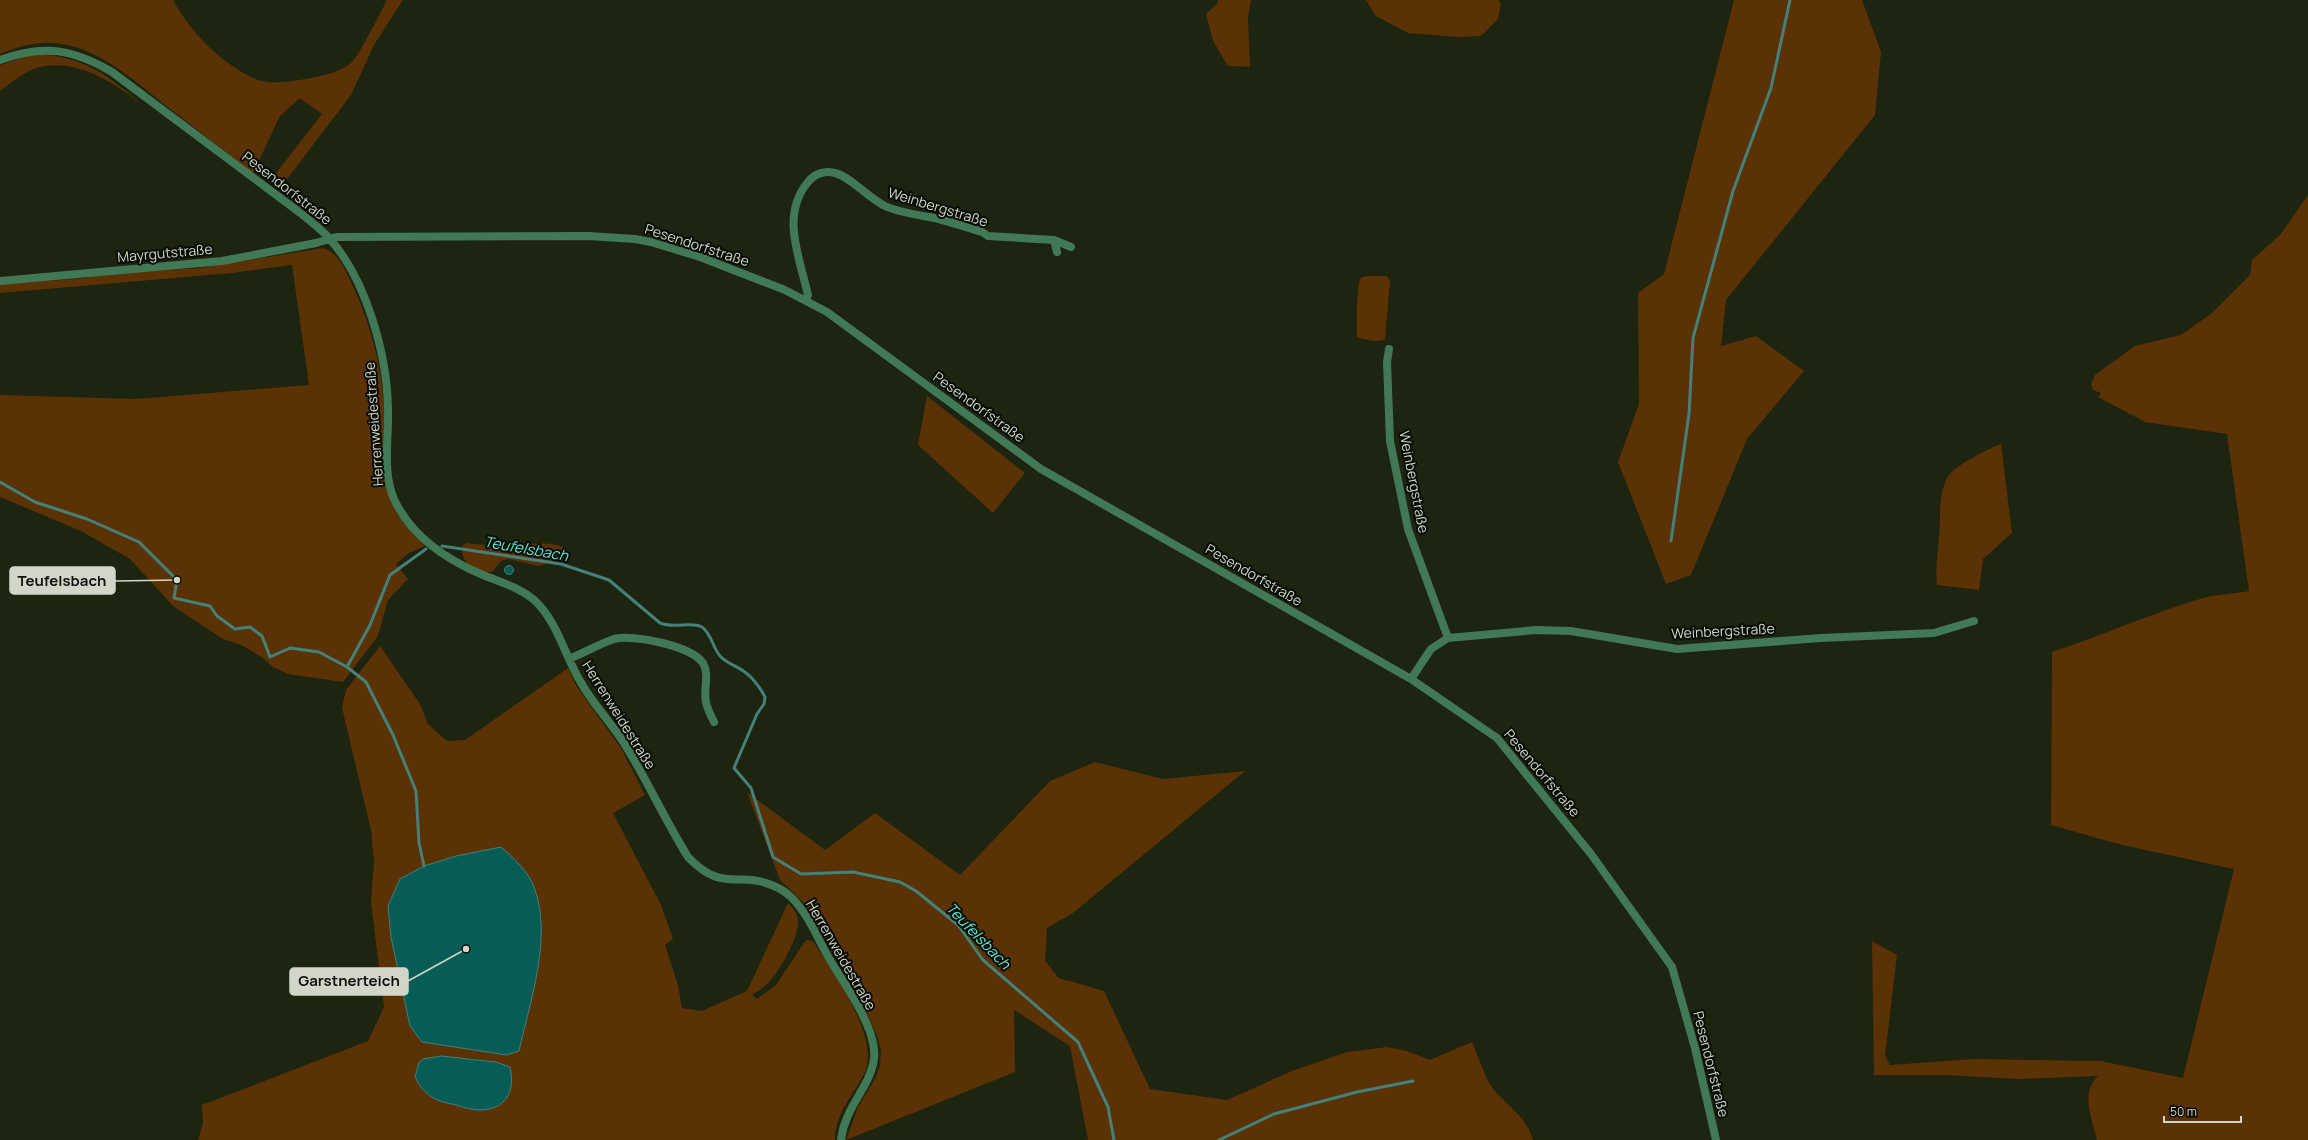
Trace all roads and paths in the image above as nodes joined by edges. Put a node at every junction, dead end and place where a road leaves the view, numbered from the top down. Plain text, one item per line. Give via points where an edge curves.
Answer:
1 (0, 60) edge
2 (330, 239) junction
3 (1054, 240) junction
4 (1071, 247) dead end
5 (1057, 252) dead end
6 (0, 281) edge
7 (806, 300) junction
8 (1389, 349) dead end
9 (1974, 621) dead end
10 (1448, 638) junction
11 (569, 659) junction
12 (1411, 679) junction
13 (714, 722) dead end
14 (841, 1140) edge
15 (1716, 1140) edge

1 - 2 street, Pesendorfstraße via 42,50 72,53 95,62 112,72 299,212
2 - 6 street, Mayrgutstraße via 222,261
2 - 7 street, Pesendorfstraße via 588,236 635,239 700,257
2 - 11 street, Herrenweidestraße via 344,259 363,298 381,353 388,407 389,485 400,509 438,552 462,566 512,586 534,600 552,623
3 - 4 street, Weinbergstraße
3 - 5 street
3 - 7 street, Weinbergstraße via 988,236 982,232 886,206 864,193 844,176 825,172 811,178 804,186 794,219 795,246 808,295
7 - 12 street, Pesendorfstraße via 854,332 1041,469
8 - 10 street, Weinbergstraße via 1387,362 1390,441 1406,521
9 - 10 street, Weinbergstraße via 1934,633 1820,638 1677,649 1571,631 1536,630
10 - 12 street via 1432,650
11 - 13 street via 614,639 625,638 689,651 705,669 706,702
11 - 14 street, Herrenweidestraße via 584,688 625,744 688,857 698,867 717,878 764,883 774,886 792,899 811,926 862,1015 870,1032 874,1059 865,1084 844,1121
12 - 15 street, Pesendorfstraße via 1497,738 1591,854 1672,967 1695,1048

